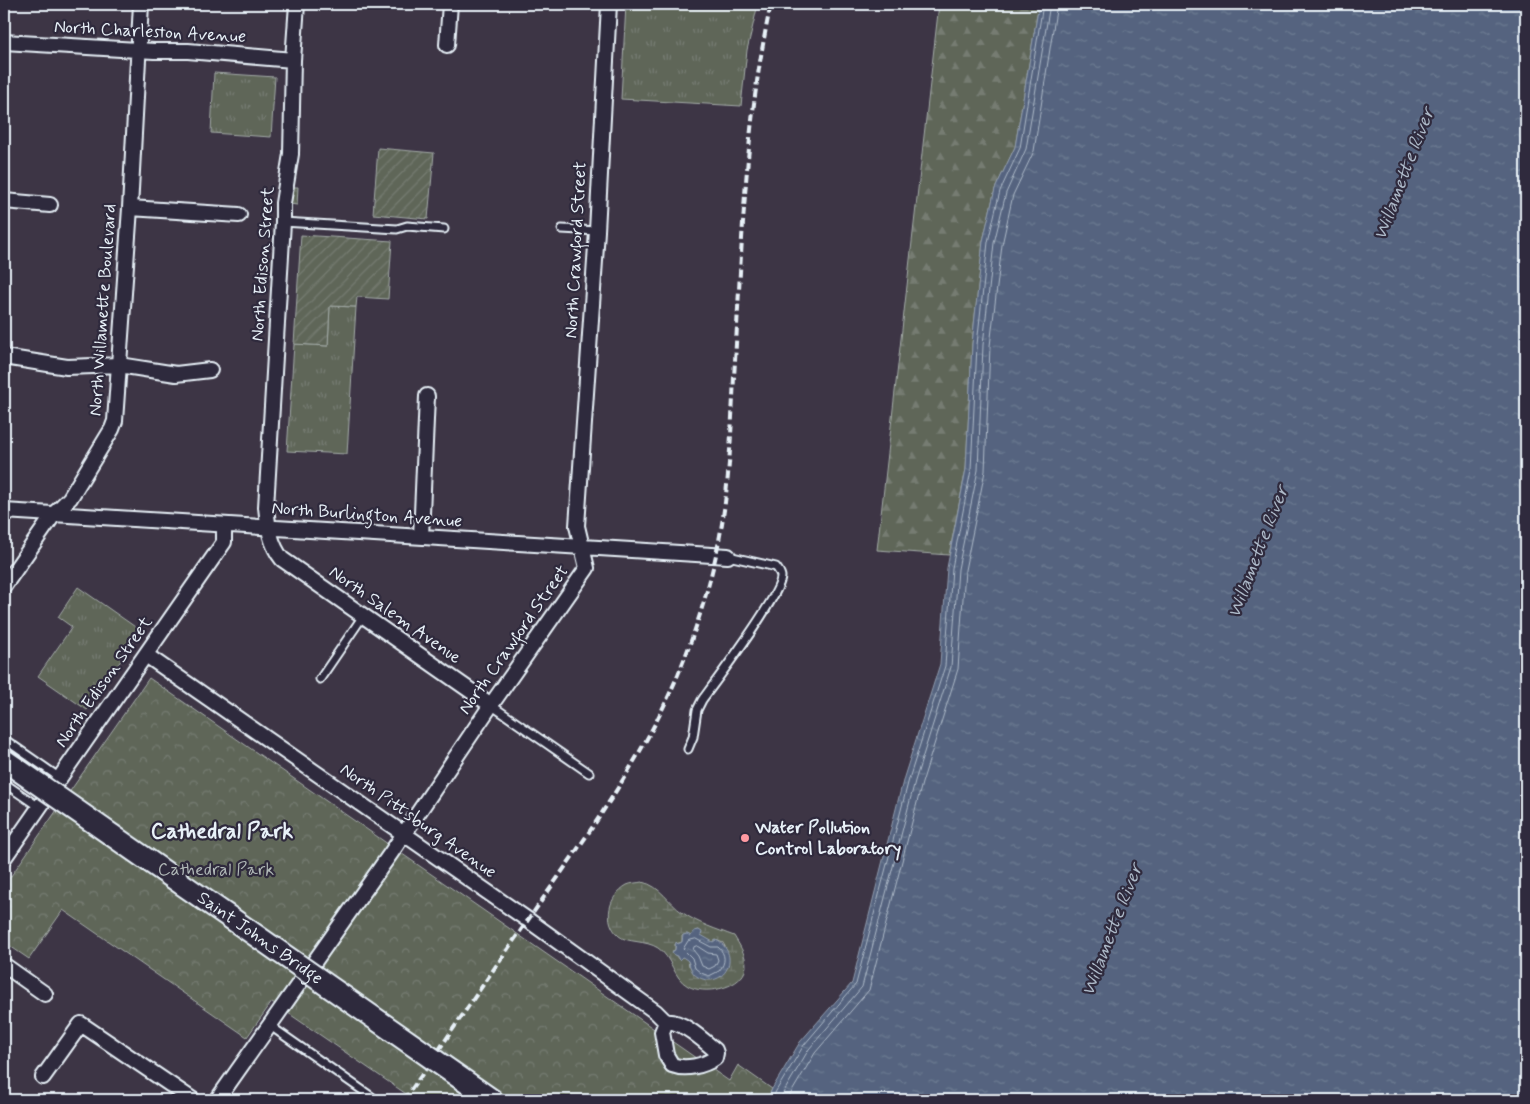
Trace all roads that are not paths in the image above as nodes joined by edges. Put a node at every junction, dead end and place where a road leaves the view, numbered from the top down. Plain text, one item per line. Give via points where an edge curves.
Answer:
1 (141, 4) edge
2 (297, 4) edge
3 (450, 4) edge
4 (609, 4) edge
5 (4, 42) edge
6 (447, 45) dead end
7 (138, 50) junction
8 (293, 60) junction
9 (4, 201) edge
10 (50, 205) dead end
11 (130, 208) junction
12 (238, 214) dead end
13 (283, 222) junction
14 (444, 229) dead end
15 (562, 229) dead end
16 (597, 231) junction
17 (4, 356) edge
18 (119, 365) junction
19 (210, 370) dead end
20 (427, 396) dead end
21 (4, 511) edge
22 (54, 514) junction
23 (224, 525) junction
24 (268, 527) junction
25 (421, 537) junction
26 (582, 547) junction
27 (728, 556) joint
28 (4, 586) edge
29 (363, 616) junction
30 (146, 655) junction
31 (320, 679) dead end
32 (491, 705) junction
33 (4, 740) edge
34 (688, 748) dead end
35 (4, 760) edge
36 (590, 772) dead end
37 (60, 778) junction
38 (4, 783) edge
39 (39, 807) junction
40 (403, 834) junction
41 (4, 858) edge
42 (4, 965) edge
43 (45, 994) dead end
44 (666, 1022) dead end
45 (269, 1025) junction
46 (43, 1077) dead end
47 (372, 1097) dead end
48 (193, 1100) edge
49 (217, 1100) edge
50 (492, 1100) edge

1 - 7 street, North Willamette Boulevard
2 - 8 street, North Edison Street
3 - 6 street
4 - 16 street, North Crawford Street
5 - 7 street, North Charleston Avenue
7 - 8 street, North Charleston Avenue
7 - 11 street, North Willamette Boulevard
8 - 13 street, North Edison Street via 291,154
9 - 10 street
11 - 12 street
11 - 18 street, North Willamette Boulevard
13 - 14 lane
13 - 24 street, North Edison Street via 266,507
15 - 16 lane
16 - 26 street, North Crawford Street via 577,526
17 - 18 street via 67,367
18 - 19 street via 176,374
18 - 22 street, North Willamette Boulevard via 113,426 70,498
20 - 25 street
21 - 22 street, North Burlington Avenue
22 - 23 street, North Burlington Avenue
22 - 28 street, North Willamette Boulevard
23 - 24 street, North Burlington Avenue
23 - 30 street, North Edison Street via 224,542
24 - 25 street, North Burlington Avenue
24 - 29 street, North Salem Avenue via 282,560
25 - 26 street, North Burlington Avenue
26 - 27 street, North Burlington Avenue
26 - 32 street, North Crawford Street via 587,568
27 - 34 lane via 776,567 781,578 758,621 702,700 697,710 694,737
29 - 31 lane
29 - 32 street, North Salem Avenue
30 - 37 street, North Edison Street
30 - 40 street, North Pittsburg Avenue
32 - 36 lane, North Salem Avenue
32 - 40 street, North Crawford Street
33 - 37 lane
35 - 50 main road, Saint Johns Bridge, bridge
37 - 39 street, North Edison Street
38 - 39 lane
39 - 41 street, North Edison Street
40 - 44 street, North Pittsburg Avenue via 648,1006
40 - 45 street, North Crawford Street
42 - 43 street
45 - 47 lane
45 - 49 street, North Crawford Street
46 - 48 street via 81,1024

